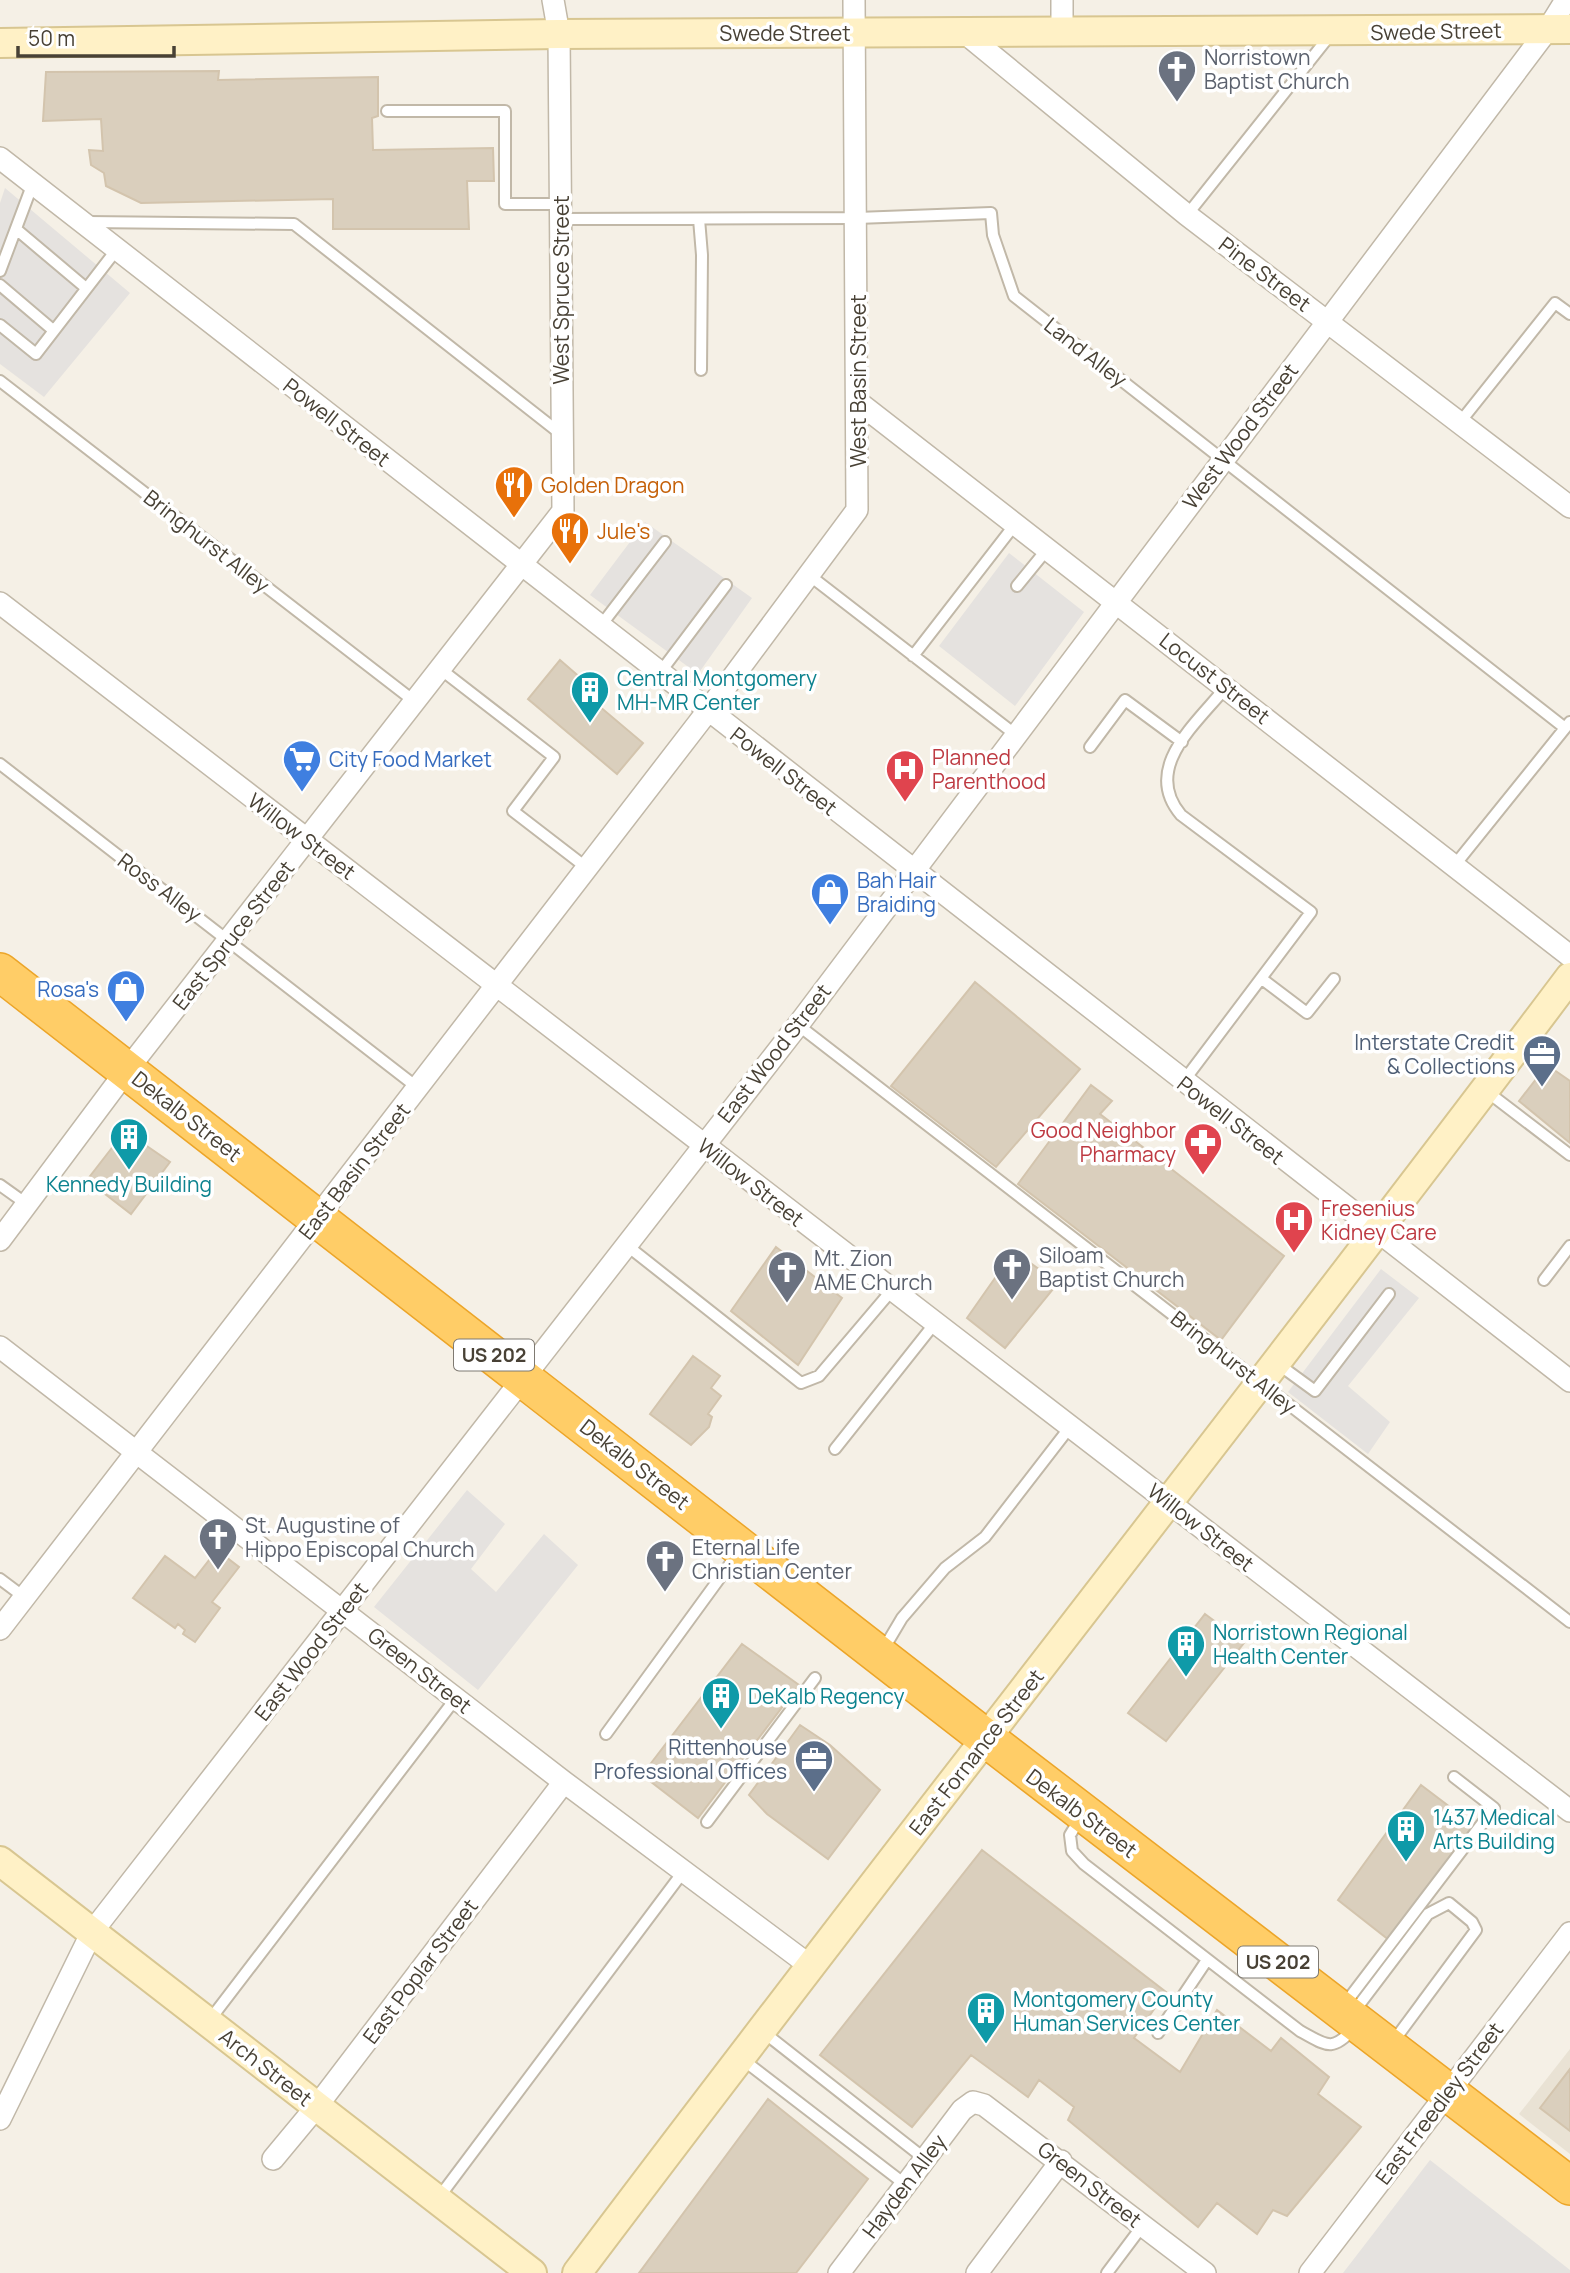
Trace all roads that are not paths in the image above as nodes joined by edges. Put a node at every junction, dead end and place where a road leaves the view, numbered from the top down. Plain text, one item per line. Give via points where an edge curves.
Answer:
1 (553, 0) edge
2 (854, 0) edge
3 (1062, 0) edge
4 (1566, 0) edge
5 (1559, 29) edge
6 (1062, 31) junction
7 (855, 33) junction
8 (1332, 33) junction
9 (559, 34) junction
10 (965, 34) junction
11 (0, 43) edge
12 (387, 111) dead end
13 (0, 158) edge
14 (33, 183) junction
15 (561, 212) junction
16 (1187, 215) junction
17 (858, 218) junction
18 (699, 219) junction
19 (82, 222) junction
20 (16, 229) junction
21 (117, 249) junction
22 (0, 271) edge
23 (0, 285) edge
24 (86, 288) junction
25 (1570, 314) edge
26 (1327, 320) junction
27 (0, 325) edge
28 (53, 330) junction
29 (701, 370) dead end
30 (0, 381) edge
31 (859, 402) junction
32 (1461, 421) junction
33 (561, 434) junction
34 (1224, 459) junction
35 (1570, 507) edge
36 (1016, 523) junction
37 (665, 542) dead end
38 (1048, 548) junction
39 (519, 566) junction
40 (809, 575) junction
41 (726, 585) dead end
42 (1017, 586) dead end
43 (1117, 600) junction
44 (0, 603) edge
45 (599, 628) junction
46 (914, 656) junction
47 (439, 668) junction
48 (659, 674) junction
49 (1226, 687) junction
50 (414, 701) junction
51 (707, 712) junction
52 (1568, 725) edge
53 (1016, 735) junction
54 (1182, 742) junction
55 (1090, 747) dead end
56 (0, 764) edge
57 (307, 840) junction
58 (1454, 866) junction
59 (587, 868) junction
60 (912, 872) junction
61 (229, 940) junction
62 (1570, 956) edge
63 (0, 972) edge
64 (1570, 976) edge
65 (1262, 979) junction
66 (1334, 979) dead end
67 (498, 984) junction
68 (798, 1025) junction
69 (127, 1070) junction
70 (1183, 1082) junction
71 (418, 1088) junction
72 (1485, 1090) junction
73 (703, 1144) junction
74 (1570, 1155) edge
75 (0, 1185) edge
76 (28, 1205) junction
77 (317, 1218) junction
78 (1374, 1231) junction
79 (0, 1240) edge
80 (625, 1244) junction
81 (1570, 1246) edge
82 (1544, 1280) dead end
83 (892, 1290) junction
84 (1389, 1294) dead end
85 (935, 1324) junction
86 (0, 1347) edge
87 (1268, 1373) junction
88 (523, 1377) junction
89 (1570, 1381) edge
90 (1070, 1427) junction
91 (835, 1449) dead end
92 (137, 1450) junction
93 (1169, 1502) junction
94 (742, 1548) junction
95 (0, 1579) edge
96 (24, 1597) junction
97 (342, 1610) junction
98 (1570, 1622) edge
99 (0, 1629) edge
100 (879, 1655) junction
101 (815, 1678) dead end
102 (456, 1698) junction
103 (606, 1734) dead end
104 (987, 1739) junction
105 (1454, 1777) dead end
106 (564, 1782) junction
107 (1570, 1811) edge
108 (1083, 1813) junction
109 (707, 1822) dead end
110 (0, 1861) edge
111 (683, 1872) junction
112 (92, 1932) junction
113 (1570, 1933) edge
114 (1207, 1960) junction
115 (808, 1965) junction
116 (1349, 2017) junction
117 (208, 2022) junction
118 (760, 2029) junction
119 (1158, 2032) dead end
120 (1389, 2047) junction
121 (739, 2057) junction
122 (1447, 2092) junction
123 (972, 2102) joint
124 (317, 2106) junction
125 (0, 2119) edge
126 (272, 2159) dead end
127 (925, 2159) junction
128 (1061, 2161) junction
129 (906, 2185) junction
130 (1570, 2186) edge
131 (435, 2201) junction
132 (1143, 2225) junction
133 (532, 2273) edge
134 (577, 2273) edge
135 (839, 2273) edge
136 (977, 2273) edge
137 (1107, 2273) edge
138 (1205, 2273) edge
139 (1310, 2273) edge

1 - 9 street, West Spruce Street
2 - 7 street, West Basin Street
3 - 6 street
4 - 5 street, West Wood Street
5 - 8 street, Swede Street
5 - 26 street, West Wood Street
6 - 8 street, Swede Street
6 - 10 street, Swede Street
7 - 9 street, Swede Street
7 - 10 street, Swede Street
7 - 17 street, West Basin Street
8 - 16 lane
9 - 11 street, Swede Street
9 - 15 street, West Spruce Street
10 - 16 street, Pine Street
12 - 15 lane, Land Alley via 505,111 505,204
13 - 14 street, Powell Street
14 - 19 street, Powell Street
14 - 20 lane
15 - 18 lane, Land Alley
15 - 33 street, West Spruce Street
16 - 26 street, Pine Street
17 - 18 lane, Land Alley
17 - 31 street, West Basin Street
17 - 34 lane, Land Alley via 991,213 993,235 1014,296
18 - 29 lane
19 - 21 street, Powell Street
19 - 33 lane via 294,224
20 - 22 lane
20 - 24 lane
21 - 24 lane
21 - 39 street, Powell Street
23 - 28 lane
24 - 28 lane
25 - 32 lane via 1555,303
26 - 32 street, Pine Street
26 - 34 street, West Wood Street
27 - 28 lane via 36,354
30 - 50 lane, Bringhurst Alley
31 - 36 street, Locust Street
31 - 40 street, West Basin Street via 857,510
32 - 35 street, Pine Street
33 - 39 street, West Spruce Street via 563,511
34 - 43 street, West Wood Street
34 - 52 lane, Land Alley
36 - 38 street, Locust Street
36 - 46 lane
37 - 45 lane
38 - 42 lane
38 - 43 street, Locust Street
39 - 45 street, Powell Street
39 - 47 street, East Spruce Street
40 - 46 lane
40 - 51 street, West Basin Street
41 - 48 lane
43 - 49 street, Locust Street
43 - 53 street, West Wood Street
44 - 57 street, Willow Street
45 - 48 street, Powell Street
46 - 53 lane
47 - 50 street, East Spruce Street
47 - 59 lane via 554,757 513,811
48 - 51 street, Powell Street
49 - 54 lane
49 - 58 street, Locust Street
50 - 57 street, East Spruce Street
51 - 59 street, East Basin Street
51 - 60 street, Powell Street
52 - 58 lane
53 - 60 street, West Wood Street
54 - 55 lane via 1125,700
54 - 65 lane via 1166,770 1165,787 1171,803 1311,912
56 - 61 lane, Ross Alley
57 - 61 street, East Spruce Street
57 - 67 street, Willow Street
58 - 62 street, Locust Street
59 - 67 street, East Basin Street
60 - 68 street, East Wood Street
60 - 70 street, Powell Street
61 - 69 street, East Spruce Street
61 - 71 lane, Ross Alley
63 - 69 highway, Dekalb Street / US 202
64 - 72 street, East Fornance Street
65 - 66 lane via 1307,1013
65 - 70 lane
67 - 71 street, East Basin Street
67 - 73 street, Willow Street
68 - 73 street, East Wood Street
68 - 87 lane, Bringhurst Alley
69 - 76 street, East Spruce Street
69 - 77 highway, Dekalb Street / US 202
70 - 78 street, Powell Street
71 - 77 street, East Basin Street
72 - 74 lane
72 - 78 street, East Fornance Street
73 - 80 street, East Wood Street
73 - 83 street, Willow Street
75 - 76 lane
76 - 79 street, East Spruce Street
77 - 88 highway, Dekalb Street / US 202
77 - 92 street, East Basin Street
78 - 87 street, East Fornance Street
78 - 89 street, Powell Street
80 - 83 lane via 801,1383 819,1376
80 - 88 street, East Wood Street
81 - 82 lane
83 - 85 street, Willow Street
84 - 87 lane via 1315,1391
85 - 90 street, Willow Street
85 - 91 lane
86 - 92 street, Green Street
87 - 93 street, East Fornance Street
87 - 98 lane, Bringhurst Alley
88 - 94 highway, Dekalb Street / US 202
88 - 97 street, East Wood Street
90 - 93 street, Willow Street
90 - 100 lane via 985,1538 945,1568 902,1618
92 - 96 street, East Basin Street
92 - 97 street, Green Street
93 - 104 street, East Fornance Street
93 - 107 street, Willow Street
94 - 100 highway, Dekalb Street / US 202
94 - 103 lane
95 - 96 lane
96 - 99 street, East Basin Street
97 - 102 street, Green Street
97 - 112 street, East Wood Street
100 - 104 highway, Dekalb Street / US 202
101 - 109 lane
102 - 106 street, Green Street
102 - 117 lane
104 - 108 highway, Dekalb Street / US 202
104 - 115 street, East Fornance Street
105 - 116 lane via 1494,1808
106 - 111 street, Green Street
106 - 124 street, East Poplar Street
108 - 114 lane via 1070,1835 1072,1851
108 - 116 highway, Dekalb Street / US 202
110 - 112 street, Arch Street
111 - 115 street, Green Street
111 - 131 lane
112 - 117 street, Arch Street
112 - 125 street, East Wood Street
113 - 122 street, East Freedley Street
114 - 116 lane via 1300,2031 1327,2046 1341,2043
114 - 119 lane
115 - 118 street, East Fornance Street
116 - 120 highway, Dekalb Street / US 202
116 - 120 lane via 1428,1913 1448,1903 1476,1930
117 - 124 street, Arch Street
118 - 121 street, East Fornance Street
118 - 127 lane
120 - 122 highway, Dekalb Street / US 202
121 - 129 lane
121 - 134 street, East Fornance Street
122 - 130 highway, Dekalb Street / US 202
122 - 139 street, East Freedley Street
123 - 127 street, Hayden Alley
123 - 128 street, Green Street via 984,2105
124 - 126 street, East Poplar Street
124 - 131 street, Arch Street
127 - 129 street, Hayden Alley
128 - 132 street, Green Street
128 - 136 street
129 - 135 street, Hayden Alley
131 - 133 street, Arch Street
132 - 137 lane
132 - 138 street, Green Street

